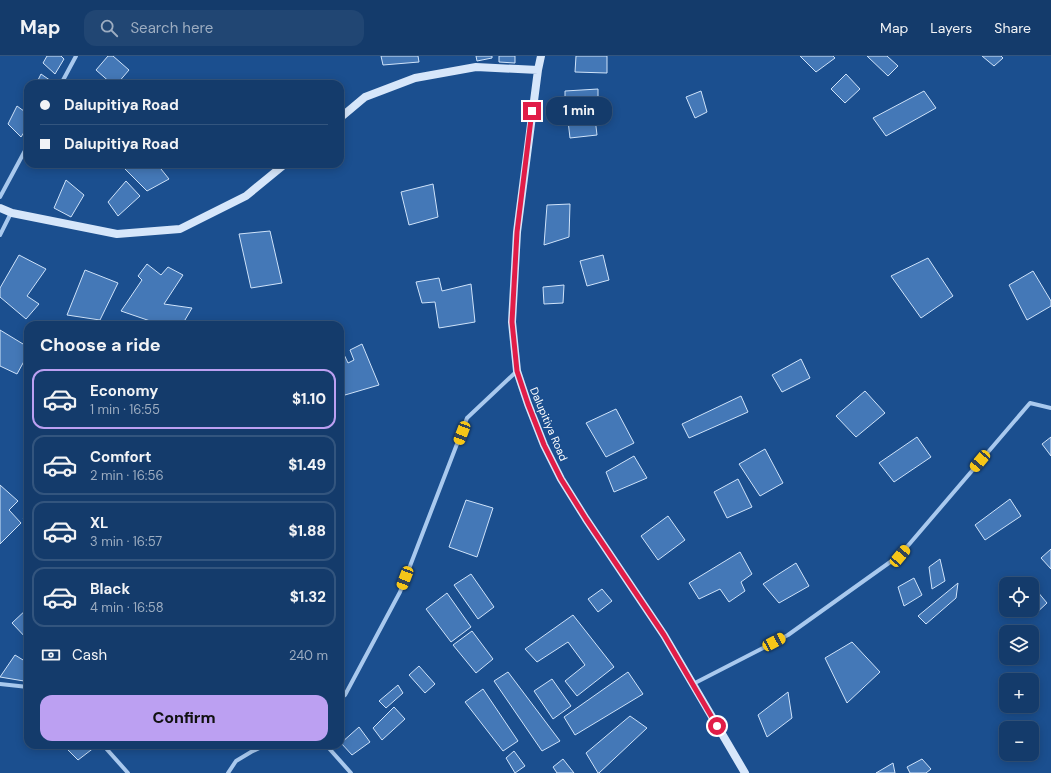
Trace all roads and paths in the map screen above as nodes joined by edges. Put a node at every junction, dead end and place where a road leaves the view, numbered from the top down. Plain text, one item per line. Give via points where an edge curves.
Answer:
1 (76, 56) edge
2 (541, 56) edge
3 (538, 70) junction
4 (63, 80) edge
5 (344, 115) edge
6 (24, 152) edge
7 (279, 168) edge
8 (0, 197) edge
9 (0, 208) edge
10 (12, 213) junction
11 (0, 234) edge
12 (517, 371) junction
13 (1051, 408) edge
14 (0, 684) edge
15 (693, 684) junction
16 (24, 687) edge
17 (344, 696) edge
18 (107, 749) edge
19 (257, 749) edge
20 (330, 749) edge
21 (128, 773) edge
22 (228, 773) edge
23 (351, 773) edge
24 (745, 773) edge

1 - 4 street
2 - 3 street, Dalupitiya Road
3 - 5 street via 476,67 415,78 365,97
3 - 12 street, Dalupitiya Road via 517,232 512,322
6 - 8 street
7 - 10 street via 246,196 180,229 117,234
9 - 10 street
10 - 11 street
12 - 15 street, Dalupitiya Road via 544,445 561,479 664,635
12 - 17 street via 467,418 400,592
13 - 15 street via 1030,403 900,556 788,635
14 - 16 street
15 - 24 street, Dalupitiya Road
18 - 21 street
19 - 22 street via 236,761
20 - 23 street

